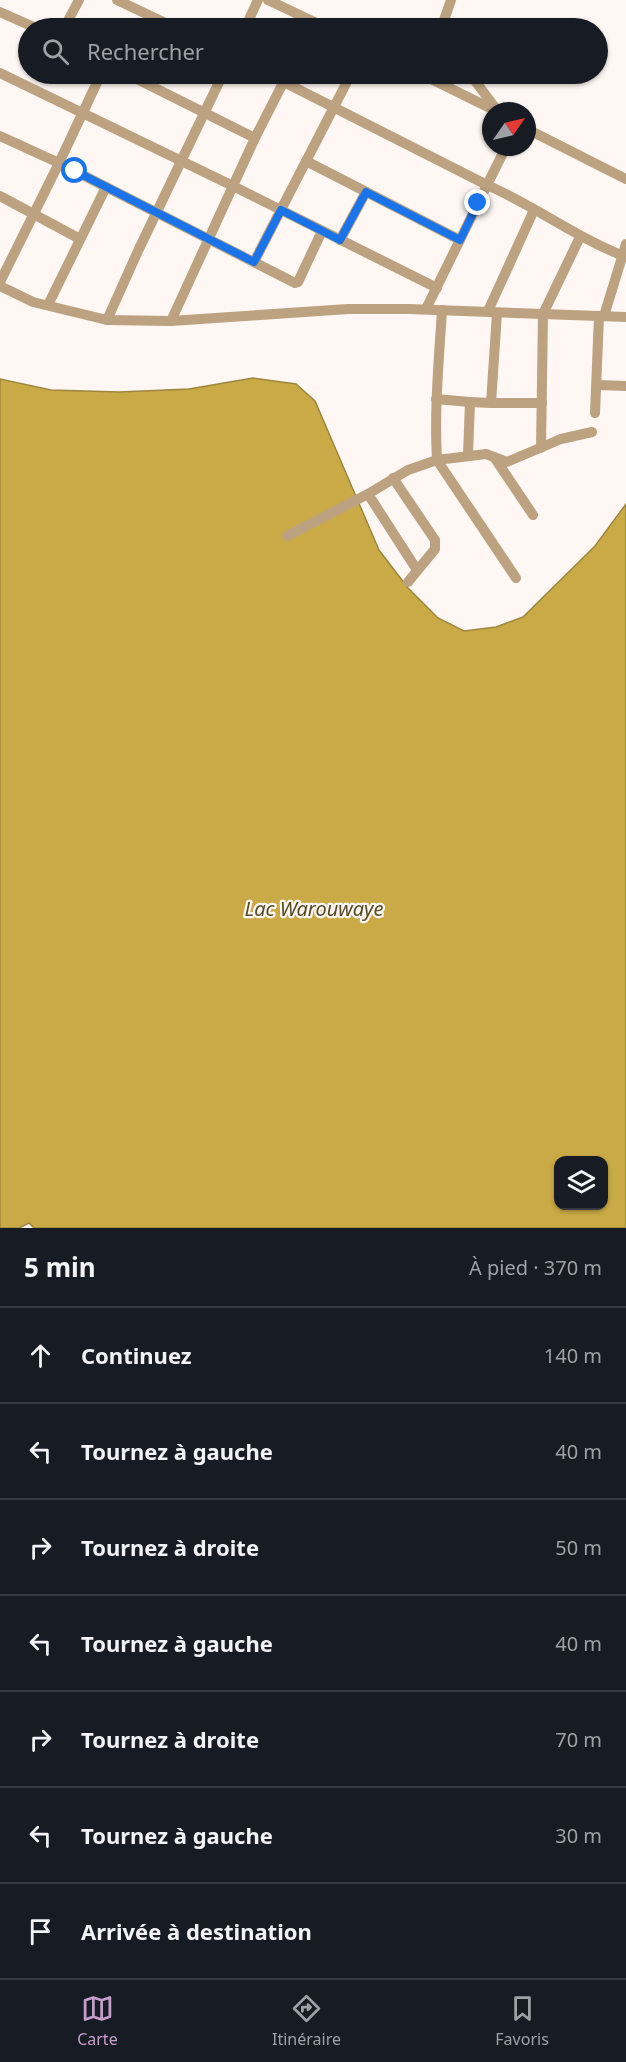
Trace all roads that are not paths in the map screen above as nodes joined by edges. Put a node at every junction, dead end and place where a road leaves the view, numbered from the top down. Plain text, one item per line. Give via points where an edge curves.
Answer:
1 (79, 0) edge
2 (117, 0) edge
3 (258, 0) edge
4 (268, 0) edge
5 (451, 0) edge
6 (0, 12) edge
7 (69, 18) edge
8 (155, 18) edge
9 (249, 18) edge
10 (306, 18) edge
11 (445, 18) edge
12 (18, 20) edge
13 (0, 73) edge
14 (18, 82) edge
15 (23, 84) edge
16 (96, 84) edge
17 (148, 84) edge
18 (218, 84) edge
19 (282, 84) edge
20 (290, 84) edge
21 (346, 84) edge
22 (442, 84) edge
23 (477, 84) edge
24 (490, 102) edge
25 (482, 104) edge
26 (335, 106) junction
27 (205, 112) junction
28 (82, 113) junction
29 (536, 134) edge
30 (0, 136) edge
31 (255, 138) junction
32 (502, 156) edge
33 (306, 161) junction
34 (181, 162) junction
35 (59, 163) junction
36 (626, 179) edge
37 (487, 185) junction
38 (233, 186) junction
39 (106, 187) junction
40 (366, 192) junction
41 (0, 196) edge
42 (281, 210) junction
43 (534, 210) junction
44 (157, 213) junction
45 (34, 214) junction
46 (322, 231) junction
47 (580, 237) junction
48 (80, 239) junction
49 (208, 239) junction
50 (340, 240) junction
51 (460, 240) junction
52 (626, 244) edge
53 (624, 256) edge
54 (254, 262) junction
55 (0, 284) edge
56 (436, 288) junction
57 (48, 306) junction
58 (426, 309) junction
59 (442, 310) junction
60 (492, 312) junction
61 (543, 315) junction
62 (602, 316) junction
63 (626, 317) edge
64 (107, 320) junction
65 (171, 321) junction
66 (597, 385) junction
67 (626, 386) edge
68 (436, 399) junction
69 (470, 402) junction
70 (491, 403) junction
71 (542, 403) junction
72 (595, 413) dead end
73 (592, 432) dead end
74 (541, 448) junction
75 (468, 455) junction
76 (494, 457) junction
77 (437, 460) junction
78 (393, 478) junction
79 (368, 494) junction
80 (533, 515) dead end
81 (287, 536) dead end
82 (417, 570) junction
83 (516, 578) dead end
84 (408, 582) dead end

1 - 7 street
2 - 8 street
3 - 9 street
4 - 10 street
5 - 11 street
6 - 12 street
13 - 14 street
15 - 28 street
16 - 28 street
17 - 27 street
18 - 27 street
19 - 31 street
20 - 26 street
21 - 26 street
22 - 25 street
23 - 24 street
26 - 33 street
26 - 37 street
27 - 31 street
27 - 34 street
28 - 34 street
28 - 35 street
29 - 36 street
30 - 35 street
31 - 38 street
32 - 37 street
33 - 40 street
33 - 42 street
34 - 38 street
34 - 44 street
35 - 39 street
35 - 45 street
37 - 43 street
37 - 51 street
38 - 42 street
38 - 49 street
39 - 44 street
39 - 48 street
40 - 50 street
40 - 51 street
41 - 45 street
42 - 46 street
42 - 54 street
43 - 47 street
43 - 60 street
44 - 49 street
44 - 64 street
45 - 48 street
45 - 55 street
46 - 50 street
46 - 54 street via 296,283
47 - 53 street
47 - 61 street
48 - 57 street
49 - 54 street
49 - 65 street
50 - 56 street
51 - 56 street
52 - 53 street
53 - 62 street
55 - 57 street
56 - 58 street
57 - 64 street
58 - 59 street
58 - 65 street via 348,309
59 - 60 street
59 - 68 street
60 - 61 street
60 - 70 street
61 - 62 street
61 - 71 street
62 - 63 street
62 - 66 street
64 - 65 street
66 - 67 street
66 - 72 street
68 - 69 street
68 - 77 street
69 - 70 street
69 - 75 street
70 - 71 street
71 - 74 street
73 - 74 street
74 - 76 street via 507,462
75 - 76 street
75 - 77 street
76 - 80 street
77 - 78 street
77 - 83 street
78 - 79 street
78 - 82 street via 435,540 435,549
79 - 81 street
79 - 82 street
82 - 84 street

